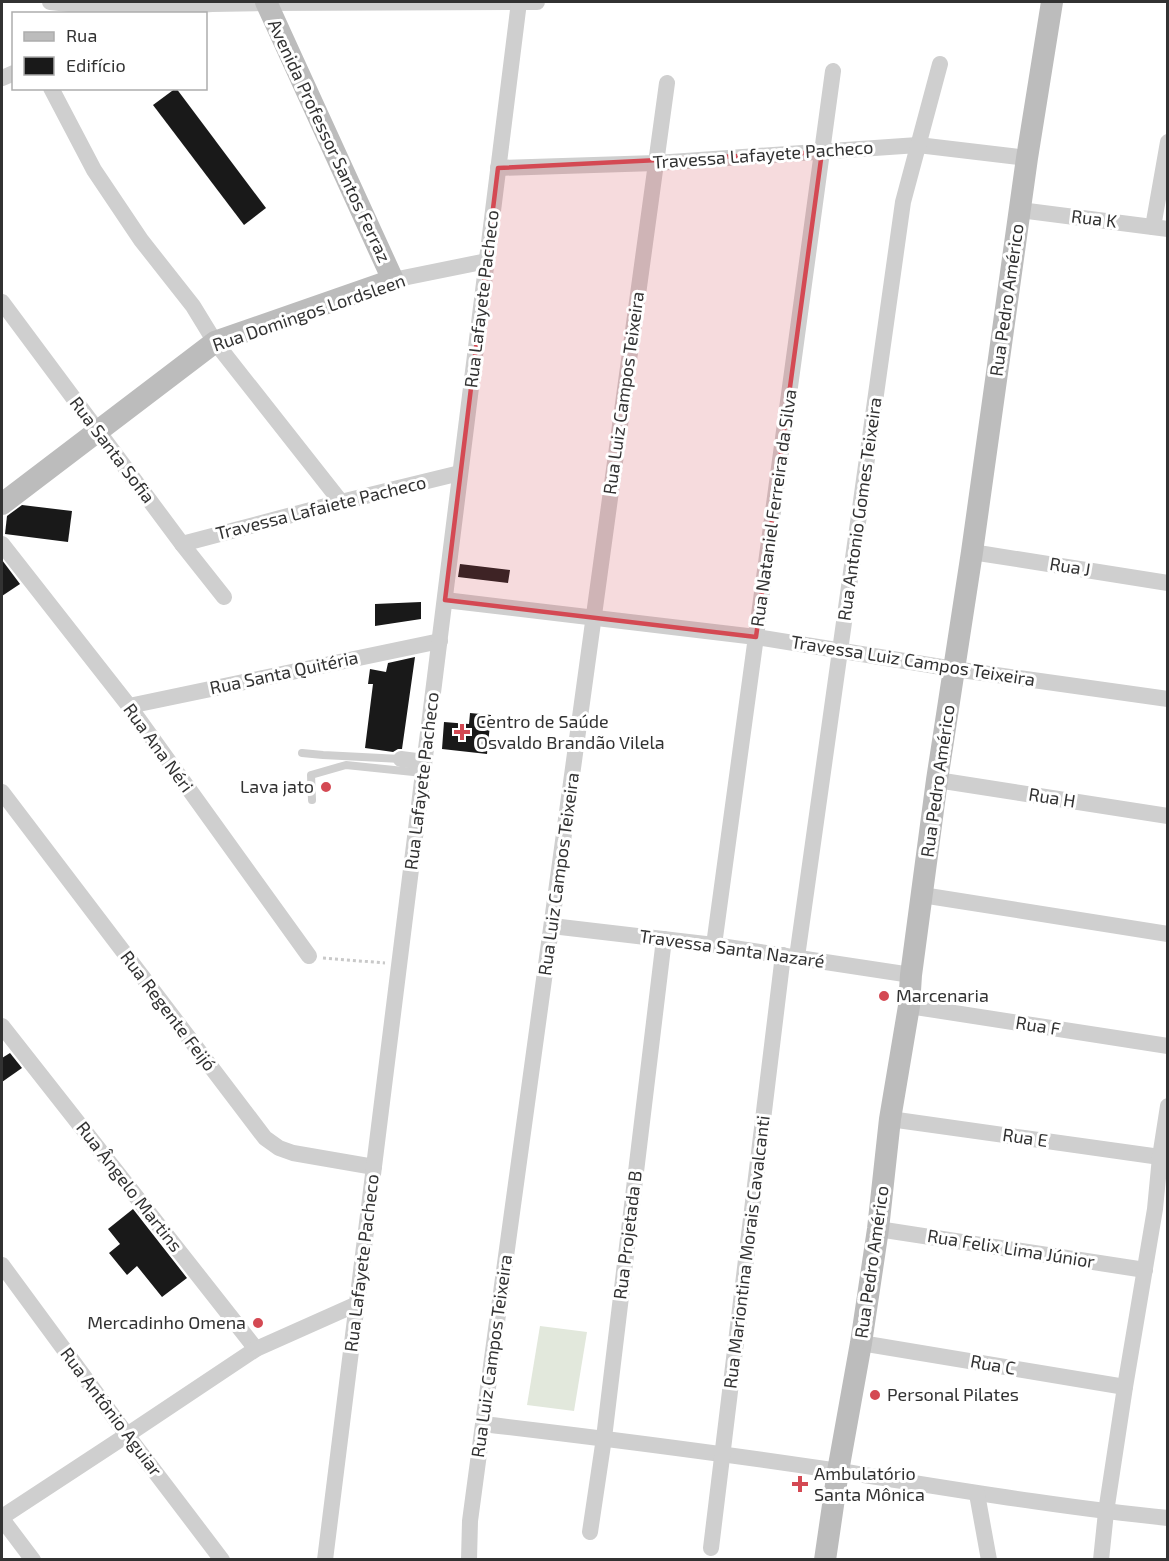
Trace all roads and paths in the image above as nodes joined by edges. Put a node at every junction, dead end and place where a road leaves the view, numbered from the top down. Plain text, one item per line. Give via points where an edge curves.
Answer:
1 (50, 2) edge
2 (266, 2) edge
3 (519, 2) edge
4 (537, 2) edge
5 (1052, 2) edge
6 (153, 11) edge
7 (940, 64) dead end
8 (833, 70) dead end
9 (667, 83) dead end
10 (52, 90) edge
11 (1167, 142) edge
12 (918, 145) junction
13 (822, 152) junction
14 (1028, 158) junction
15 (656, 163) junction
16 (498, 168) junction
17 (1020, 210) junction
18 (1160, 228) edge
19 (487, 261) junction
20 (393, 280) junction
21 (2, 302) edge
22 (215, 342) junction
23 (97, 431) junction
24 (460, 473) junction
25 (341, 502) junction
26 (2, 504) edge
27 (2, 544) edge
28 (182, 544) junction
29 (972, 552) junction
30 (1167, 583) edge
31 (224, 597) dead end
32 (445, 600) junction
33 (594, 618) junction
34 (756, 638) junction
35 (440, 640) junction
36 (840, 650) junction
37 (954, 669) junction
38 (1167, 699) edge
39 (129, 706) junction
40 (302, 753) dead end
41 (401, 759) joint
42 (424, 768) junction
43 (937, 780) junction
44 (2, 792) edge
45 (312, 800) dead end
46 (1167, 816) edge
47 (922, 895) junction
48 (552, 926) junction
49 (1167, 934) edge
50 (664, 939) junction
51 (714, 945) junction
52 (309, 956) joint
53 (790, 956) junction
54 (399, 965) junction
55 (911, 975) junction
56 (909, 1006) junction
57 (2, 1026) edge
58 (1167, 1046) edge
59 (1167, 1106) edge
60 (890, 1119) junction
61 (1160, 1157) junction
62 (374, 1167) junction
63 (1161, 1210) edge
64 (878, 1229) junction
65 (2, 1265) edge
66 (1145, 1270) junction
67 (357, 1304) junction
68 (861, 1343) junction
69 (256, 1349) junction
70 (1125, 1388) junction
71 (483, 1424) junction
72 (127, 1435) junction
73 (604, 1438) junction
74 (722, 1454) junction
75 (838, 1471) junction
76 (977, 1494) junction
77 (1106, 1512) junction
78 (2, 1518) edge
79 (1167, 1518) edge
80 (590, 1532) dead end
81 (711, 1548) dead end
82 (33, 1560) edge
83 (222, 1560) edge
84 (325, 1560) edge
85 (469, 1560) edge
86 (825, 1560) edge
87 (989, 1560) edge
88 (1101, 1560) edge

1 - 6 street
2 - 3 street
2 - 6 street
2 - 20 street, Avenida Professor Santos Ferraz
3 - 4 street
3 - 16 street, Rua Lafayete Pacheco
5 - 14 street, Rua Pedro Américo
7 - 12 street, Rua Antonio Gomes Teixeira
8 - 13 street, Rua Nataniel Ferreira da Silva
9 - 15 street, Rua Luiz Campos Teixeira
10 - 22 street via 94,170
11 - 18 street
12 - 13 street, Travessa Lafayete Pacheco
12 - 14 street, Travessa Lafayete Pacheco
12 - 36 street, Rua Antonio Gomes Teixeira via 903,202
13 - 15 street, Travessa Lafayete Pacheco
13 - 34 street, Rua Nataniel Ferreira da Silva
14 - 17 street, Rua Pedro Américo
15 - 16 street, Travessa Lafayete Pacheco
15 - 33 street, Rua Luiz Campos Teixeira
16 - 19 street, Rua Lafayete Pacheco
17 - 18 street, Rua K
17 - 29 street, Rua Pedro Américo
19 - 20 street, Rua Domingos Lordsleen
19 - 24 street, Rua Lafayete Pacheco
20 - 22 street, Rua Domingos Lordsleen
21 - 23 street, Rua Santa Sofia
22 - 23 street, Rua Domingos Lordsleen
22 - 25 street
23 - 26 street, Rua Domingos Lordsleen
23 - 28 street, Rua Santa Sofia
24 - 25 street, Travessa Lafaiete Pacheco
24 - 32 street, Rua Lafayete Pacheco
25 - 28 street, Travessa Lafaiete Pacheco
27 - 39 street, Rua Ana Néri
28 - 31 street, Rua Santa Sofia
29 - 30 street, Rua J
29 - 37 street, Rua Pedro Américo
32 - 33 street, Travessa Luiz Campos Teixeira
32 - 35 street, Rua Lafayete Pacheco
33 - 34 street, Travessa Luiz Campos Teixeira
33 - 48 street, Rua Luiz Campos Teixeira
34 - 36 street, Travessa Luiz Campos Teixeira
34 - 51 street, Rua Nataniel Ferreira da Silva
35 - 39 street, Rua Santa Quitéria
35 - 42 street, Rua Lafayete Pacheco
36 - 37 street, Travessa Luiz Campos Teixeira
36 - 53 street, Rua Antonio Gomes Teixeira
37 - 38 street, Travessa Luiz Campos Teixeira
37 - 43 street, Rua Pedro Américo
39 - 52 street, Rua Ana Néri
40 - 41 lane
41 - 42 street
42 - 45 lane via 346,765 311,775
42 - 54 street, Rua Lafayete Pacheco
43 - 46 street, Rua H
43 - 47 street, Rua Pedro Américo
44 - 62 street, Rua Regente Feijó via 265,1138 292,1153
47 - 49 street
47 - 55 street, Rua Pedro Américo
48 - 50 street, Travessa Santa Nazaré
48 - 71 street, Rua Luiz Campos Teixeira
50 - 51 street, Travessa Santa Nazaré
50 - 73 street, Rua Projetada B
51 - 53 street, Travessa Santa Nazaré
52 - 54 path
53 - 55 street, Travessa Santa Nazaré
53 - 74 street, Rua Mariontina Morais Cavalcanti
54 - 62 street, Rua Lafayete Pacheco
55 - 56 street, Rua Pedro Américo
56 - 58 street, Rua F
56 - 60 street, Rua Pedro Américo
57 - 69 street, Rua Ângelo Martins
59 - 61 street
60 - 61 street, Rua E
60 - 64 street, Rua Pedro Américo
61 - 63 street
62 - 67 street, Rua Lafayete Pacheco
63 - 66 street
64 - 66 street, Rua Felix Lima Júnior
64 - 68 street, Rua Pedro Américo
65 - 72 street, Rua Antônio Aguiar
66 - 70 street
67 - 69 street
67 - 84 street, Rua Lafayete Pacheco
68 - 70 street, Rua C
68 - 75 street, Rua Pedro Américo
69 - 72 street
70 - 77 street
71 - 73 street
71 - 85 street, Rua Luiz Campos Teixeira
72 - 78 street
72 - 83 street, Rua Antônio Aguiar
73 - 74 street
73 - 80 street, Rua Projetada B
74 - 75 street
74 - 81 street, Rua Mariontina Morais Cavalcanti
75 - 76 street
75 - 86 street, Rua Pedro Américo
76 - 77 street
76 - 87 street
77 - 79 street
77 - 88 street
78 - 82 street

